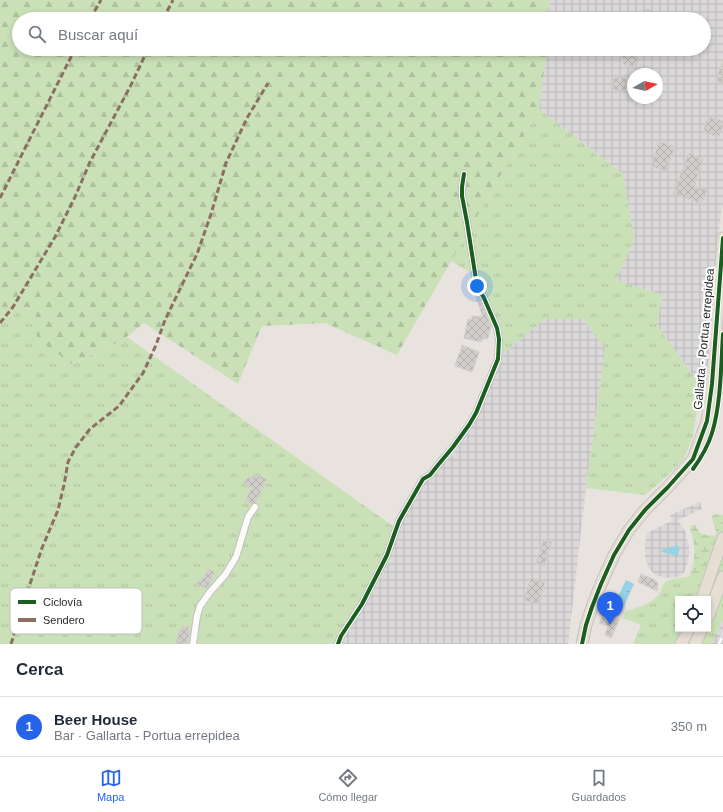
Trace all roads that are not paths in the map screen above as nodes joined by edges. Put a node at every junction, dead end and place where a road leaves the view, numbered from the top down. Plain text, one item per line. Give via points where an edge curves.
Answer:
1 (464, 174) dead end
2 (723, 238) edge
3 (255, 507) dead end
4 (723, 538) edge
5 (723, 577) edge
6 (703, 596) edge
7 (711, 610) edge
8 (687, 632) edge
9 (701, 632) edge
10 (193, 644) edge
11 (338, 644) edge
12 (582, 644) edge
13 (681, 644) edge
14 (695, 644) edge

1 - 11 street via 462,196 477,286 497,328 498,359 469,425 430,475 423,479 398,521 387,555
2 - 12 highway, Gallarta - Portua errepidea via 707,421 693,459 644,510 614,555 592,607
3 - 10 street via 248,517 236,557 200,606
4 - 6 highway
5 - 7 highway
8 - 13 highway
9 - 14 highway

